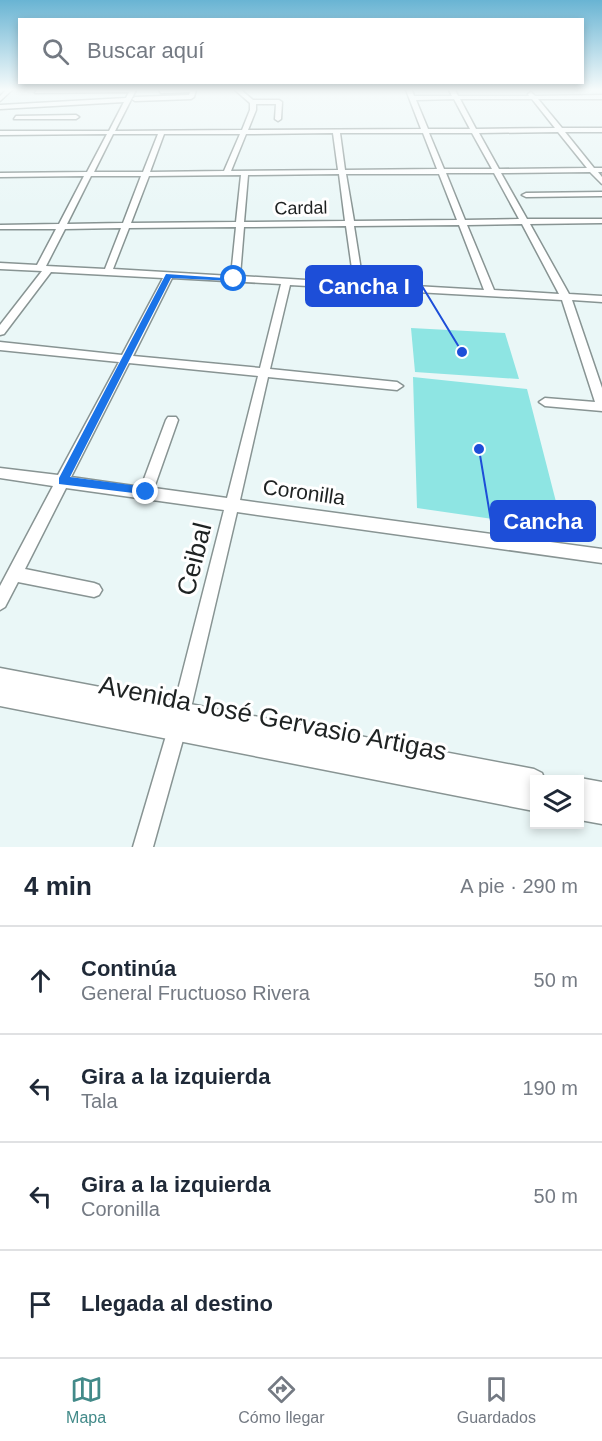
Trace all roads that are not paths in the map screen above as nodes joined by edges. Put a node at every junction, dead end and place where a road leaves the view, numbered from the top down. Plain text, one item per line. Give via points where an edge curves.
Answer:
1 (68, 130) edge
2 (474, 130) junction
3 (561, 130) junction
4 (602, 130) edge
5 (336, 131) junction
6 (424, 131) junction
7 (111, 132) junction
8 (162, 132) junction
9 (245, 132) junction
10 (2, 133) edge
11 (66, 133) junction
12 (598, 170) edge
13 (440, 171) junction
14 (495, 171) junction
15 (343, 172) junction
16 (227, 173) junction
17 (244, 173) junction
18 (87, 174) junction
19 (145, 174) junction
20 (0, 175) edge
21 (602, 182) edge
22 (602, 194) edge
23 (526, 195) dead end
24 (602, 221) edge
25 (463, 222) junction
26 (524, 222) junction
27 (351, 224) junction
28 (240, 225) junction
29 (60, 226) junction
30 (124, 226) junction
31 (0, 228) edge
32 (0, 266) edge
33 (44, 268) junction
34 (108, 272) junction
35 (169, 275) junction
36 (234, 279) junction
37 (286, 282) junction
38 (359, 285) junction
39 (489, 293) junction
40 (566, 297) junction
41 (602, 299) edge
42 (0, 332) edge
43 (0, 346) edge
44 (127, 358) junction
45 (264, 372) junction
46 (397, 386) dead end
47 (545, 402) dead end
48 (602, 406) edge
49 (172, 420) dead end
50 (0, 473) edge
51 (62, 481) junction
52 (146, 492) junction
53 (233, 504) junction
54 (602, 555) edge
55 (15, 574) junction
56 (93, 590) dead end
57 (0, 602) edge
58 (0, 679) edge
59 (0, 695) edge
60 (178, 722) junction
61 (530, 780) edge
62 (584, 791) edge
63 (602, 794) edge
64 (530, 798) edge
65 (584, 809) edge
66 (602, 812) edge
67 (143, 847) edge

1 - 11 street
2 - 3 street
2 - 6 street
2 - 14 street
3 - 4 street
3 - 12 street
5 - 6 street
5 - 9 street
5 - 15 street
6 - 13 street
7 - 8 street
7 - 11 street
7 - 18 street
8 - 9 street
8 - 19 street
9 - 16 street
10 - 11 street
12 - 14 street
12 - 21 street
13 - 14 street
13 - 15 street
13 - 25 street
14 - 26 street
15 - 17 street
15 - 27 street
16 - 17 street
16 - 19 street
17 - 28 street
18 - 19 street
18 - 20 street
18 - 29 street
19 - 30 street
22 - 23 street
24 - 26 street, Cardal
25 - 26 street, Cardal
25 - 27 street, Cardal
25 - 39 street
26 - 40 street
27 - 28 street, Cardal
27 - 38 street
28 - 30 street, Cardal
28 - 36 street
29 - 30 street, Cardal
29 - 31 street, Cardal
29 - 33 street
30 - 34 street
32 - 33 street
33 - 34 street
33 - 42 street
34 - 35 street
35 - 36 street
35 - 44 street
36 - 37 street
37 - 38 street
37 - 45 street, Ceibal
38 - 39 street
39 - 40 street
40 - 41 street
40 - 48 street
43 - 44 street
44 - 45 street
44 - 51 street
45 - 46 street
45 - 53 street, Ceibal
47 - 48 street
49 - 52 street
50 - 51 street, Coronilla
51 - 52 street, Coronilla
51 - 55 street
52 - 53 street, Coronilla
53 - 54 street, Coronilla
53 - 60 street, Ceibal
55 - 56 street
55 - 57 street
58 - 60 main road, Avenida José Gervasio Artigas
59 - 60 main road, Avenida José Gervasio Artigas
60 - 61 main road, Avenida José Gervasio Artigas
60 - 64 main road, Avenida José Gervasio Artigas
60 - 67 street, Ceibal
62 - 63 main road
65 - 66 main road

